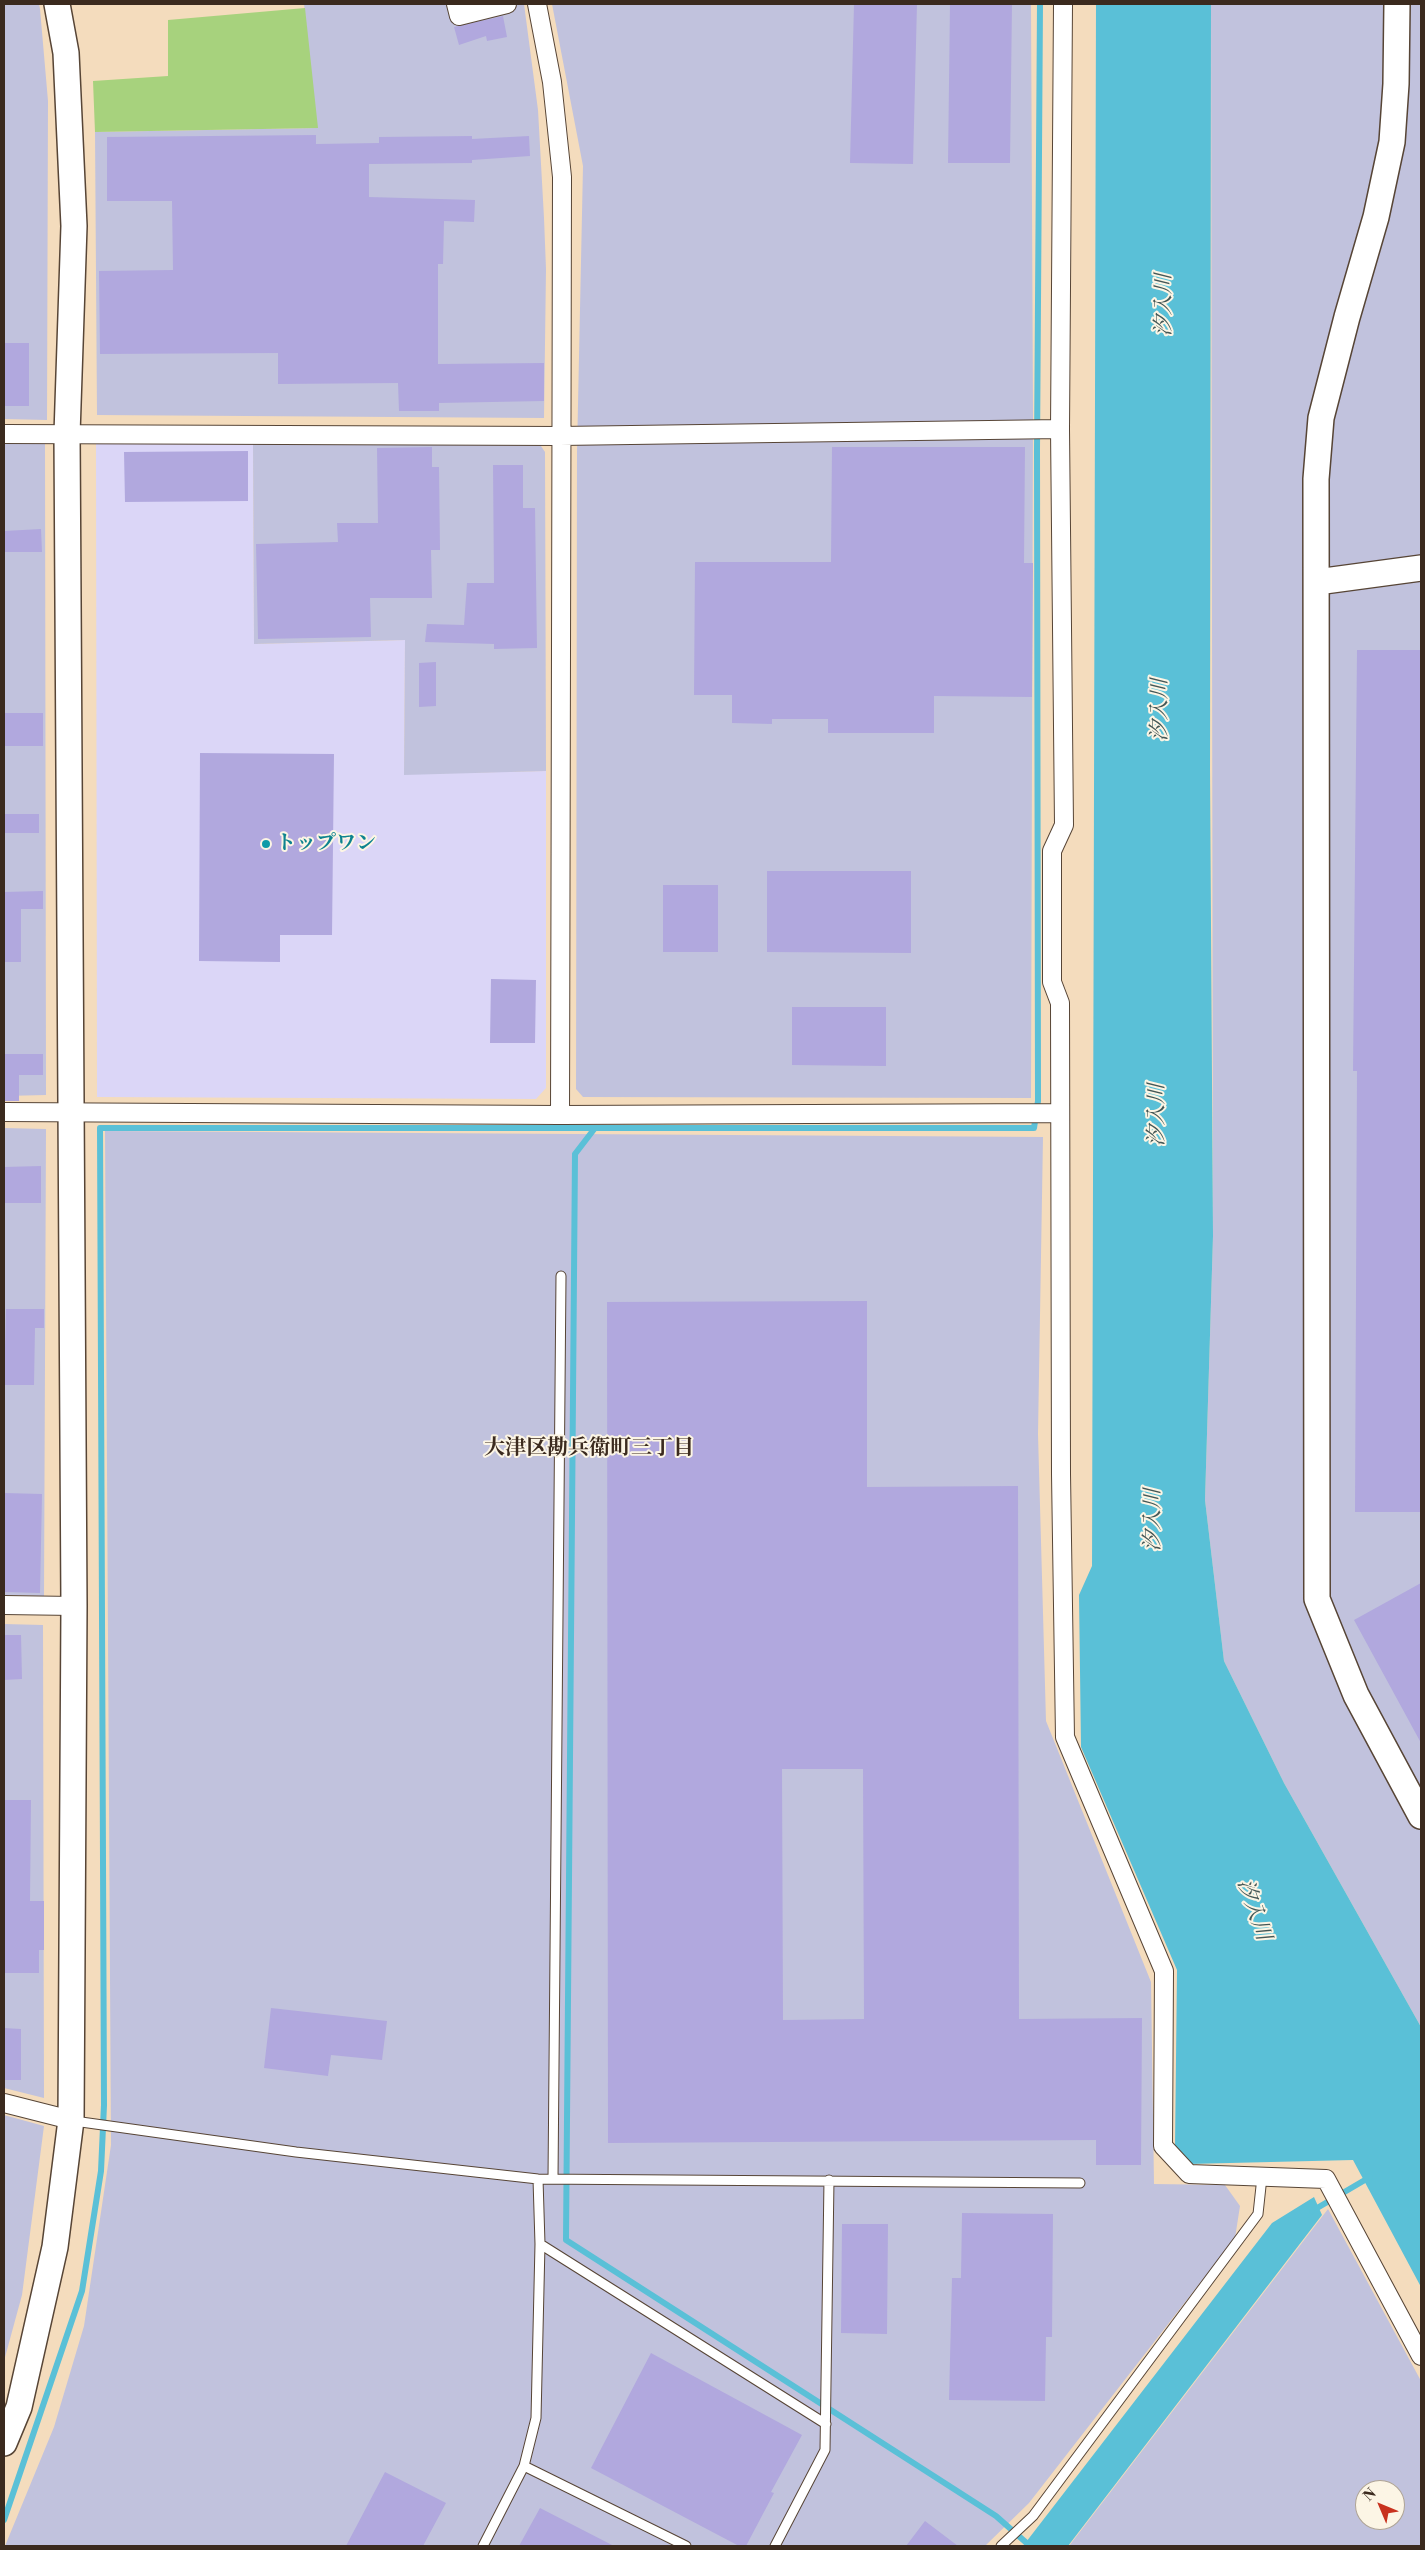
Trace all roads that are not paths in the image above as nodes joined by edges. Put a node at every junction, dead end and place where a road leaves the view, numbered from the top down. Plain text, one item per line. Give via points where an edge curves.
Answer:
1 (57, 4) edge
2 (456, 4) edge
3 (507, 4) edge
4 (537, 4) edge
5 (1062, 4) edge
6 (1396, 4) edge
7 (1060, 429) junction
8 (4, 434) edge
9 (67, 434) junction
10 (560, 436) junction
11 (1421, 568) edge
12 (1317, 582) junction
13 (70, 1111) junction
14 (4, 1112) edge
15 (1060, 1113) junction
16 (560, 1115) junction
17 (561, 1276) dead end
18 (4, 1606) edge
19 (74, 1606) junction
20 (1421, 1816) edge
21 (4, 2103) edge
22 (82, 2123) junction
23 (1262, 2177) junction
24 (553, 2178) junction
25 (538, 2179) junction
26 (829, 2180) junction
27 (1080, 2183) dead end
28 (540, 2244) junction
29 (1421, 2356) edge
30 (826, 2424) junction
31 (4, 2443) edge
32 (524, 2466) junction
33 (483, 2546) edge
34 (686, 2546) edge
35 (775, 2546) edge
36 (1001, 2546) edge

1 - 9 street via 66,53 74,226
2 - 3 street via 459,16
4 - 10 street via 552,82 562,177
5 - 7 street
6 - 12 street via 1392,142 1376,217 1321,418 1316,480
7 - 10 street
7 - 15 street via 1064,825 1052,851 1052,982 1060,1003
8 - 9 street
9 - 10 street
9 - 13 street
10 - 16 street
11 - 12 street
12 - 20 street via 1317,1599 1356,1695
13 - 14 street
13 - 16 street
13 - 19 street
15 - 16 street
15 - 23 street via 1065,1737 1164,1971 1163,2146 1189,2174
17 - 24 lane
18 - 19 street
19 - 22 street
21 - 22 street
22 - 25 lane via 296,2152
22 - 31 street via 19,2406
23 - 29 street via 1326,2179
23 - 36 lane via 1258,2214 1033,2516
24 - 25 lane
24 - 26 lane
25 - 28 lane
26 - 27 lane
26 - 30 lane
28 - 30 lane
28 - 32 lane via 536,2418
30 - 35 lane via 825,2450
32 - 33 lane
32 - 34 lane

